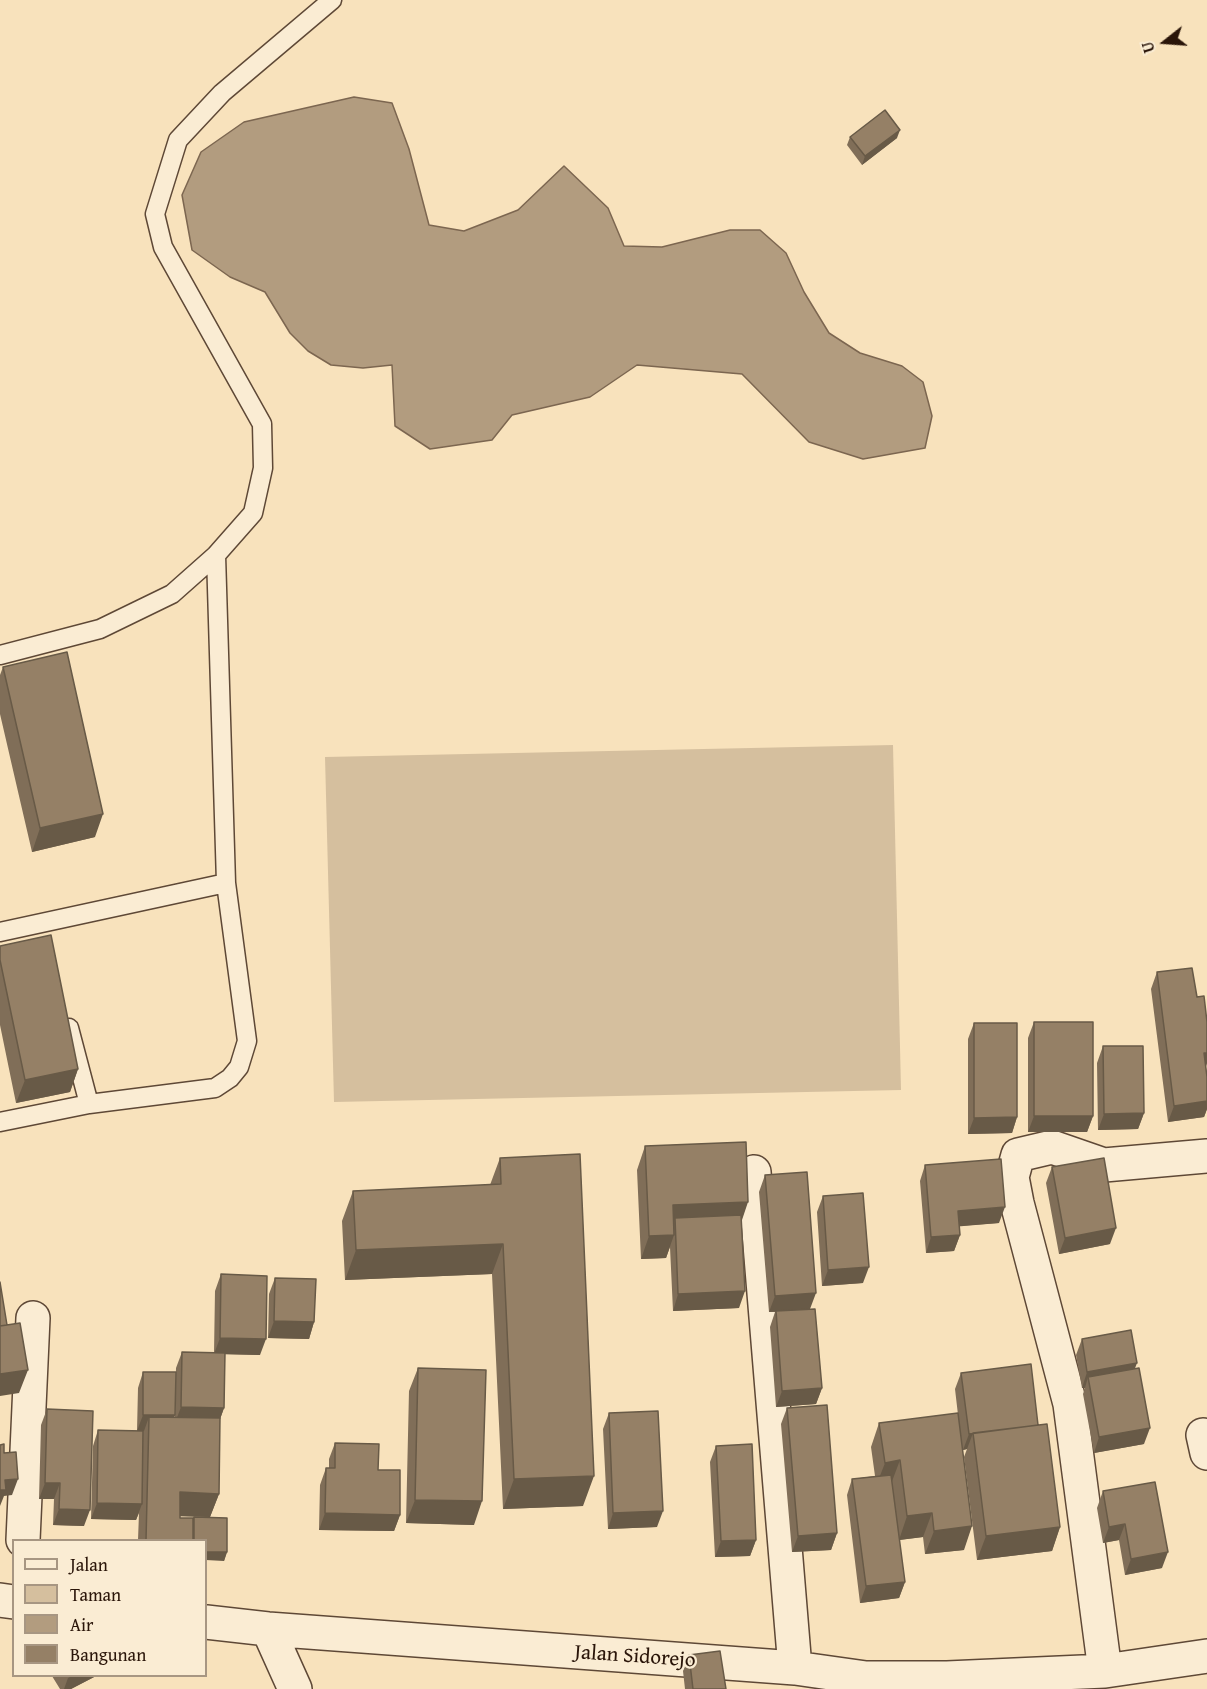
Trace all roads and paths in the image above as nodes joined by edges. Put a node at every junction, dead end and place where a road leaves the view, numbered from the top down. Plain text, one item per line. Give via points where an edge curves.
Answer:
1 (332, 0) edge
2 (216, 555) junction
3 (0, 655) edge
4 (226, 883) junction
5 (0, 932) edge
6 (65, 1014) edge
7 (89, 1104) junction
8 (0, 1122) edge
9 (1207, 1156) edge
10 (754, 1172) dead end
11 (33, 1318) dead end
12 (23, 1539) edge
13 (207, 1622) edge
14 (268, 1629) junction
15 (1207, 1656) edge
16 (795, 1668) junction
17 (1105, 1671) junction
18 (749, 1677) edge
19 (948, 1684) edge
20 (295, 1689) edge

1 - 2 lane via 222,93 178,140 155,214 163,247 262,424 263,468 253,513
2 - 3 lane via 172,594 100,628
2 - 4 lane
4 - 5 lane via 43,929
4 - 7 lane via 247,1041 239,1067 215,1088
6 - 7 lane
7 - 8 lane
9 - 17 street via 1104,1165 1052,1147 1018,1155 1012,1177 1070,1404
10 - 16 street
11 - 12 street
13 - 14 street, Jalan Sidorejo
14 - 18 street, Jalan Sidorejo
14 - 20 street
15 - 17 street, Jalan Sidorejo
16 - 18 street, Jalan Sidorejo
16 - 19 street, Jalan Sidorejo
17 - 19 street, Jalan Sidorejo

